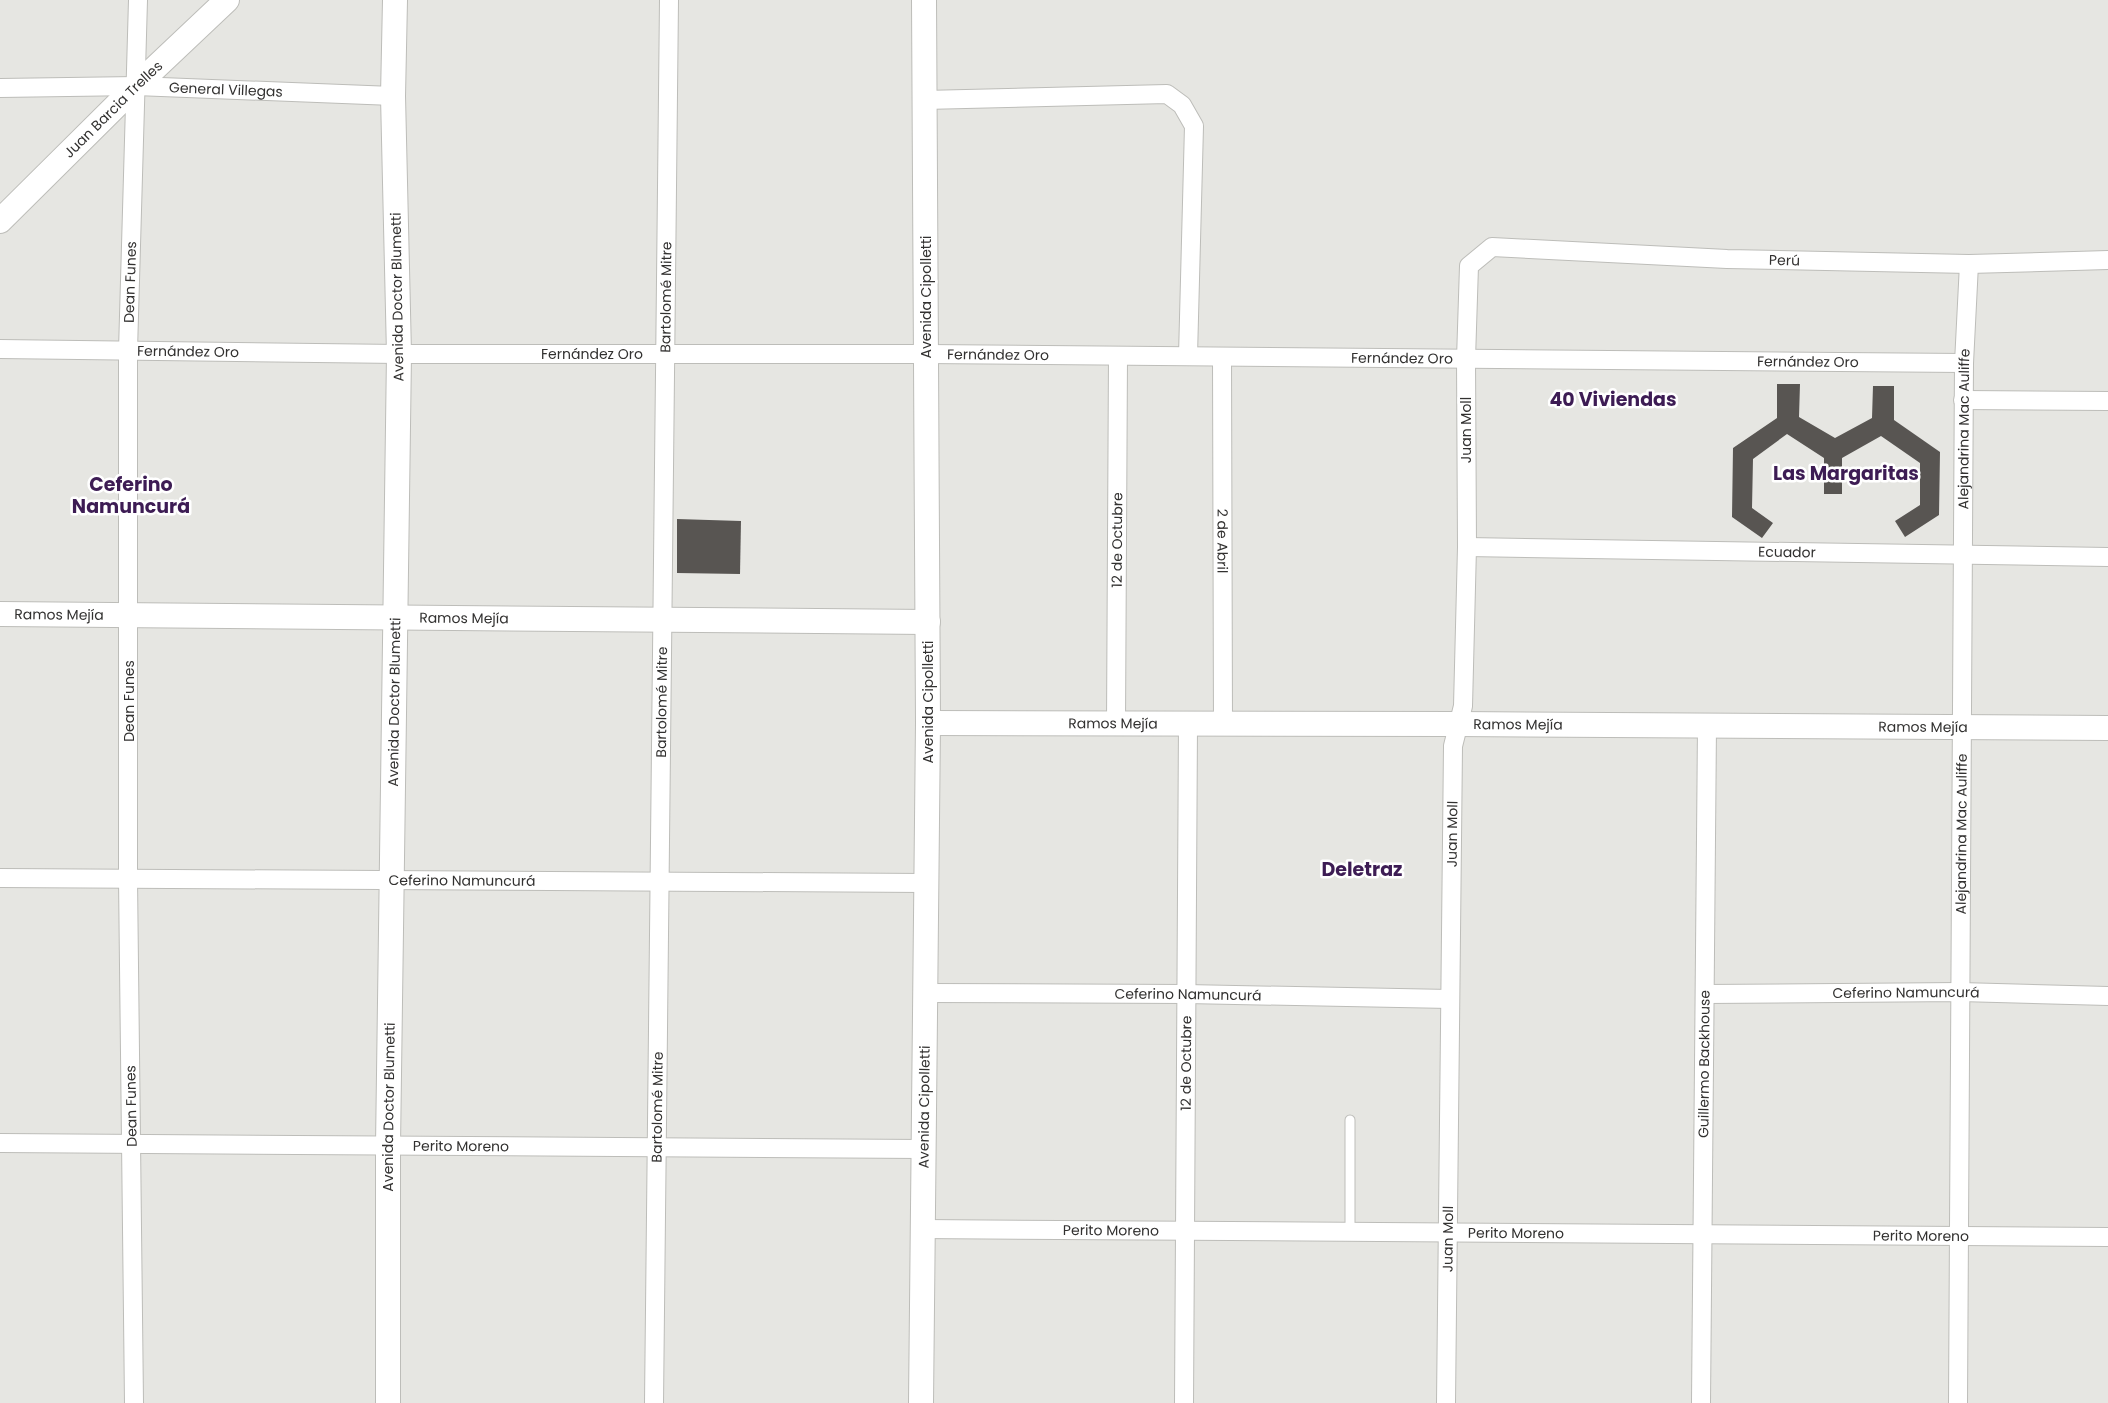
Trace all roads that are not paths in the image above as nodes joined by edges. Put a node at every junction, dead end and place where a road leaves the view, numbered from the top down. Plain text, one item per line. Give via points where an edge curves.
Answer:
1 (138, 0) edge
2 (227, 0) edge
3 (395, 0) edge
4 (669, 0) edge
5 (924, 0) edge
6 (136, 86) junction
7 (0, 88) edge
8 (393, 96) junction
9 (924, 100) junction
10 (0, 221) edge
11 (2108, 260) edge
12 (1969, 264) junction
13 (1469, 266) joint
14 (0, 349) edge
15 (128, 351) junction
16 (399, 354) junction
17 (666, 354) junction
18 (926, 354) junction
19 (1118, 356) junction
20 (1188, 356) junction
21 (1222, 356) junction
22 (1466, 359) junction
23 (1964, 363) junction
24 (1964, 400) junction
25 (2108, 401) edge
26 (1467, 547) junction
27 (1963, 555) junction
28 (2108, 557) edge
29 (0, 614) edge
30 (129, 615) junction
31 (396, 616) junction
32 (663, 619) junction
33 (928, 622) junction
34 (928, 723) junction
35 (1116, 724) junction
36 (1188, 724) junction
37 (1223, 724) junction
38 (1457, 724) junction
39 (1707, 726) junction
40 (1962, 727) junction
41 (2108, 728) edge
42 (0, 878) edge
43 (128, 878) junction
44 (392, 880) junction
45 (660, 881) junction
46 (925, 883) junction
47 (1960, 992) junction
48 (924, 993) junction
49 (1186, 994) junction
50 (1705, 994) junction
51 (2108, 996) edge
52 (1450, 999) junction
53 (1350, 1120) dead end
54 (0, 1142) edge
55 (131, 1143) junction
56 (388, 1146) junction
57 (657, 1148) junction
58 (923, 1149) junction
59 (922, 1229) junction
60 (1185, 1230) junction
61 (1350, 1232) junction
62 (1448, 1233) junction
63 (1703, 1234) junction
64 (1959, 1236) junction
65 (2108, 1237) edge
66 (134, 1403) edge
67 (388, 1403) edge
68 (654, 1403) edge
69 (921, 1403) edge
70 (1184, 1403) edge
71 (1446, 1403) edge
72 (1701, 1403) edge
73 (1958, 1403) edge

1 - 6 street, Dean Funes
2 - 6 street, Juan Barcia Trelles
3 - 8 street, Avenida Doctor Blumetti
4 - 17 street, Bartolomé Mitre
5 - 9 street, Avenida Cipolletti
6 - 7 street, General Villegas
6 - 8 street, General Villegas
6 - 10 street, Juan Barcia Trelles
6 - 15 street, Dean Funes
8 - 16 street, Avenida Doctor Blumetti
9 - 18 street, Avenida Cipolletti
9 - 20 street via 1167,94 1182,105 1194,126
11 - 12 street, Perú
12 - 13 street, Perú via 1727,259 1492,247
12 - 23 street, Alejandrina Mac Auliffe
13 - 22 street, Juan Moll
14 - 15 street, Fernández Oro
15 - 16 street, Fernández Oro
15 - 30 street, Dean Funes
16 - 17 street, Fernández Oro
16 - 31 street, Avenida Doctor Blumetti
17 - 18 street, Fernández Oro
17 - 32 street, Bartolomé Mitre
18 - 19 street, Fernández Oro
18 - 33 street, Avenida Cipolletti
19 - 20 street, Fernández Oro
19 - 35 street, 12 de Octubre
20 - 21 street, Fernández Oro
21 - 22 street, Fernández Oro
21 - 37 street, 2 de Abril
22 - 23 street, Fernández Oro
22 - 26 street, Juan Moll
23 - 24 street, Alejandrina Mac Auliffe
24 - 25 street
24 - 27 street, Alejandrina Mac Auliffe
26 - 27 street, Ecuador
26 - 38 street, Juan Moll via 1462,706
27 - 28 street, Ecuador
27 - 40 street, Alejandrina Mac Auliffe
29 - 30 street, Ramos Mejía
30 - 31 street, Ramos Mejía
30 - 43 street, Dean Funes
31 - 32 street, Ramos Mejía
31 - 44 street, Avenida Doctor Blumetti
32 - 33 street, Ramos Mejía
32 - 45 street, Bartolomé Mitre
33 - 34 street, Avenida Cipolletti
34 - 35 street, Ramos Mejía
34 - 46 street, Avenida Cipolletti
35 - 36 street, Ramos Mejía
36 - 37 street, Ramos Mejía
36 - 49 street, 12 de Octubre
37 - 38 street, Ramos Mejía
38 - 39 street, Ramos Mejía
38 - 52 street, Juan Moll via 1453,746
39 - 40 street, Ramos Mejía
39 - 50 street, Guillermo Backhouse
40 - 41 street, Ramos Mejía
40 - 47 street, Alejandrina Mac Auliffe
42 - 43 street, Ceferino Namuncurá
43 - 44 street, Ceferino Namuncurá
43 - 55 street, Dean Funes
44 - 45 street, Ceferino Namuncurá
44 - 56 street, Avenida Doctor Blumetti
45 - 46 street, Ceferino Namuncurá
45 - 57 street, Bartolomé Mitre
46 - 48 street, Avenida Cipolletti
47 - 50 street, Ceferino Namuncurá
47 - 51 street, Ceferino Namuncurá
47 - 64 street, Alejandrina Mac Auliffe
48 - 49 street, Ceferino Namuncurá
48 - 58 street, Avenida Cipolletti
49 - 52 street, Ceferino Namuncurá
49 - 60 street, 12 de Octubre
50 - 63 street, Guillermo Backhouse
52 - 62 street, Juan Moll
53 - 61 lane
54 - 55 street, Perito Moreno
55 - 56 street, Perito Moreno
55 - 66 street, Dean Funes
56 - 57 street, Perito Moreno
56 - 67 street, Avenida Doctor Blumetti
57 - 58 street, Perito Moreno
57 - 68 street, Bartolomé Mitre
58 - 59 street, Avenida Cipolletti
59 - 60 street, Perito Moreno
59 - 69 street, Avenida Cipolletti
60 - 61 street, Perito Moreno
60 - 70 street, 12 de Octubre
61 - 62 street, Perito Moreno
62 - 63 street, Perito Moreno
62 - 71 street, Juan Moll
63 - 64 street, Perito Moreno
63 - 72 street, Guillermo Backhouse
64 - 65 street, Perito Moreno
64 - 73 street, Alejandrina Mac Auliffe

